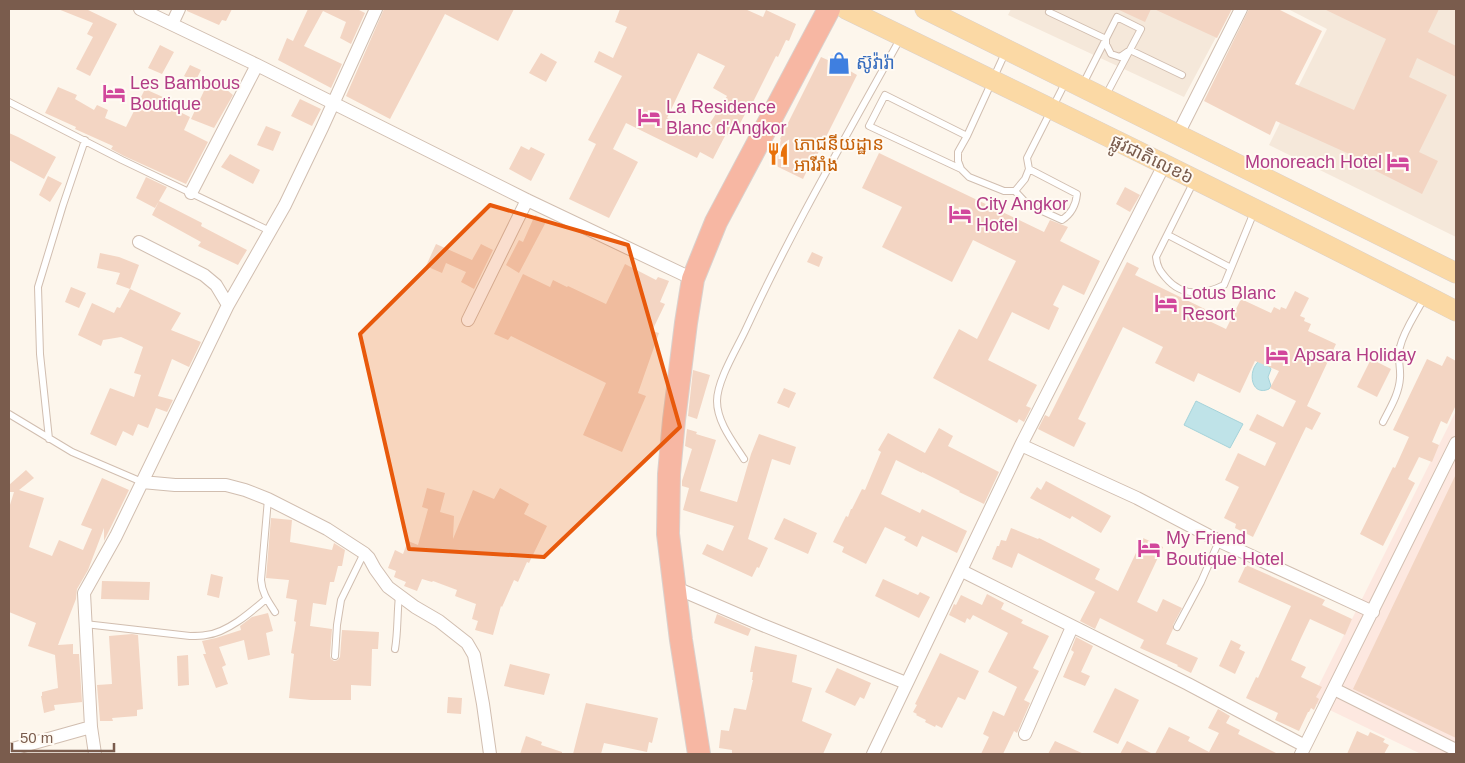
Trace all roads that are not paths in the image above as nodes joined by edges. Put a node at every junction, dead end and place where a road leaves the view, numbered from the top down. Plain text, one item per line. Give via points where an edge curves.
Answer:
1 (140, 9) edge
2 (179, 9) edge
3 (376, 9) edge
4 (830, 9) edge
5 (846, 9) edge
6 (925, 9) edge
7 (1241, 9) edge
8 (1049, 12) dead end
9 (172, 24) junction
10 (902, 36) junction
11 (1106, 39) junction
12 (1006, 49) junction
13 (1130, 50) junction
14 (257, 65) junction
15 (1182, 75) dead end
16 (992, 79) junction
17 (1074, 83) junction
18 (1105, 98) junction
19 (9, 102) edge
20 (333, 104) junction
21 (1052, 109) junction
22 (1178, 134) junction
23 (967, 136) junction
24 (85, 140) junction
25 (1164, 165) junction
26 (961, 169) junction
27 (1029, 169) junction
28 (1195, 180) junction
29 (1015, 191) junction
30 (191, 193) junction
31 (527, 200) junction
32 (1255, 209) junction
33 (270, 231) junction
34 (1168, 235) junction
35 (138, 242) dead end
36 (1231, 268) junction
37 (1456, 273) edge
38 (693, 279) junction
39 (1426, 295) junction
40 (228, 305) junction
41 (1456, 310) edge
42 (468, 320) dead end
43 (9, 414) edge
44 (1383, 422) dead end
45 (49, 439) junction
46 (1456, 443) edge
47 (1021, 445) junction
48 (744, 459) dead end
49 (142, 482) junction
50 (268, 500) junction
51 (1219, 540) junction
52 (364, 553) junction
53 (962, 571) junction
54 (674, 587) junction
55 (399, 596) junction
56 (266, 599) junction
57 (275, 612) dead end
58 (1373, 612) junction
59 (85, 624) junction
60 (1072, 627) junction
61 (1176, 627) dead end
62 (395, 650) dead end
63 (335, 656) dead end
64 (906, 683) junction
65 (1334, 689) junction
66 (91, 726) junction
67 (1025, 734) dead end
68 (9, 750) edge
69 (1303, 750) edge
70 (1456, 750) edge
71 (96, 754) edge
72 (490, 754) edge
73 (699, 754) edge
74 (873, 754) edge

1 - 9 street
2 - 9 street
3 - 20 street
4 - 38 highway via 716,222
5 - 10 main road, ផ្លូវជាតិលេខ៦
6 - 12 main road, ផ្លូវជាតិលេខ៦
7 - 22 street
8 - 11 lane
9 - 14 street
10 - 16 main road, ផ្លូវជាតិលេខ៦
10 - 48 lane via 770,280 720,386 719,414
11 - 13 lane via 1111,54 1120,57
11 - 13 lane via 1117,17 1141,29
11 - 17 lane
12 - 16 lane
12 - 17 main road, ផ្លូវជាតិលេខ៦
13 - 15 lane
13 - 18 lane
14 - 20 street
14 - 30 street
16 - 21 main road, ផ្លូវជាតិលេខ៦
16 - 23 lane
17 - 18 main road, ផ្លូវជាតិលេខ៦
17 - 21 lane
18 - 22 main road, ផ្លូវជាតិលេខ៦
19 - 24 lane
20 - 31 street
20 - 33 street
21 - 25 main road, ផ្លូវជាតិលេខ៦
21 - 27 lane via 1027,158
22 - 37 main road, ផ្លូវជាតិលេខ៦
23 - 26 lane via 958,152
23 - 26 lane via 885,95 869,126
24 - 30 lane
24 - 45 lane via 38,287 40,354
25 - 28 main road, ផ្លូវជាតិលេខ៦
25 - 47 street
26 - 29 lane via 969,177 1004,191
27 - 29 lane
27 - 29 lane via 1077,194 1067,217 1062,220 1028,204
28 - 32 main road, ផ្លូវជាតិលេខ៦
28 - 34 lane
30 - 33 lane
31 - 38 street
31 - 42 street
32 - 36 lane
32 - 39 main road, ផ្លូវជាតិលេខ៦
33 - 40 street
34 - 36 lane
34 - 36 lane via 1156,257 1157,268 1172,286 1184,292 1211,292 1224,285
35 - 40 street via 204,276 216,285
38 - 54 highway via 669,474 668,534
39 - 41 main road, ផ្លូវជាតិលេខ៦
39 - 44 lane via 1404,336 1399,356 1397,394
40 - 49 street
43 - 45 lane
45 - 49 lane via 88,460
46 - 58 street
47 - 51 street
47 - 53 street
49 - 50 street via 226,485
49 - 59 street via 84,593
50 - 52 street via 327,529
50 - 56 lane via 261,580
51 - 58 street
51 - 61 lane
52 - 55 street via 388,587
52 - 63 lane via 341,600
53 - 60 street
53 - 64 street
54 - 64 street
54 - 73 highway
55 - 62 lane
55 - 72 street via 467,643 474,655
56 - 57 lane
56 - 59 lane via 226,629 208,636
58 - 65 street
59 - 66 street
60 - 67 street
60 - 69 street via 1188,684
64 - 74 street
65 - 69 street
65 - 70 street
66 - 68 street
66 - 71 street

